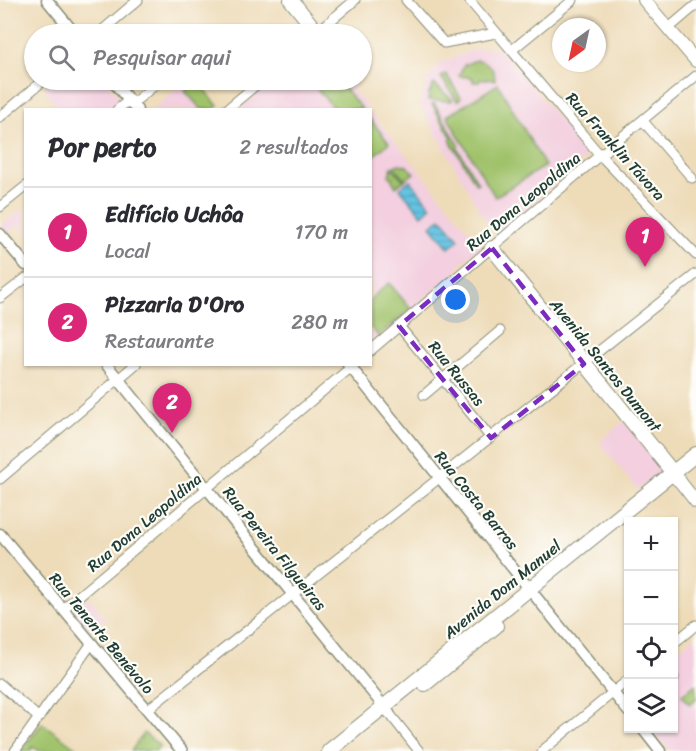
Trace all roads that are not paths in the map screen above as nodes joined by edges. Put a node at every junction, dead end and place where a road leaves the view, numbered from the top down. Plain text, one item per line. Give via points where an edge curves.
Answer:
1 (47, 0) edge
2 (138, 0) edge
3 (291, 0) edge
4 (355, 0) edge
5 (406, 0) edge
6 (469, 0) edge
7 (573, 0) edge
8 (644, 0) edge
9 (696, 5) edge
10 (67, 24) edge
11 (110, 24) edge
12 (309, 24) edge
13 (327, 24) edge
14 (669, 28) junction
15 (496, 33) junction
16 (512, 50) junction
17 (696, 61) edge
18 (696, 76) edge
19 (32, 90) edge
20 (120, 90) edge
21 (149, 90) edge
22 (250, 90) edge
23 (132, 104) edge
24 (228, 108) edge
25 (0, 117) edge
26 (643, 121) junction
27 (600, 155) junction
28 (692, 178) dead end
29 (24, 188) edge
30 (0, 207) edge
31 (0, 234) edge
32 (492, 248) junction
33 (696, 255) edge
34 (24, 264) edge
35 (696, 274) edge
36 (24, 280) edge
37 (0, 298) edge
38 (399, 326) junction
39 (500, 331) dead end
40 (372, 349) edge
41 (584, 364) junction
42 (108, 366) edge
43 (134, 366) edge
44 (351, 366) edge
45 (443, 379) junction
46 (118, 380) junction
47 (424, 395) dead end
48 (491, 438) junction
49 (696, 454) edge
50 (696, 465) edge
51 (675, 476) junction
52 (0, 479) edge
53 (439, 479) junction
54 (207, 488) junction
55 (696, 502) edge
56 (0, 534) edge
57 (532, 592) junction
58 (294, 596) junction
59 (63, 609) junction
60 (696, 625) edge
61 (678, 641) edge
62 (92, 644) junction
63 (624, 683) edge
64 (0, 684) edge
65 (614, 692) junction
66 (624, 706) edge
67 (147, 710) junction
68 (387, 710) junction
69 (39, 717) junction
70 (645, 733) edge
71 (15, 751) edge
72 (182, 751) edge
73 (329, 751) edge
74 (343, 751) edge
75 (419, 751) edge
76 (542, 751) edge
77 (660, 751) edge

1 - 10 street
2 - 11 street
3 - 12 main road
4 - 13 street
5 - 15 street via 444,43
6 - 15 street, Rua Franklin Távora
7 - 16 street
8 - 14 main road
9 - 14 street
14 - 17 main road
15 - 16 street, Rua Franklin Távora
16 - 27 street, Rua Franklin Távora
18 - 26 street, Rua Dona Leopoldina
19 - 25 street
20 - 23 street
21 - 23 street
22 - 24 street
26 - 27 street, Rua Dona Leopoldina
26 - 28 street
27 - 32 street, Rua Dona Leopoldina
27 - 33 street, Rua Franklin Távora
29 - 30 street
31 - 34 street
32 - 38 street, Rua Dona Leopoldina
32 - 41 main road, Avenida Santos Dumont
35 - 41 street
36 - 37 street
38 - 40 street, Rua Dona Leopoldina
38 - 45 street, Rua Russas
39 - 45 street
41 - 48 street
41 - 51 main road, Avenida Santos Dumont
42 - 46 street, Rua Pereira Filgueiras
43 - 46 street
44 - 53 street, Rua Costa Barros
44 - 54 street, Rua Dona Leopoldina
45 - 47 street
45 - 48 street, Rua Russas
46 - 52 street
46 - 54 street, Rua Pereira Filgueiras
48 - 53 street
49 - 51 main road, Avenida Dom Manuel
50 - 51 main road, Avenida Dom Manuel
51 - 55 main road, Avenida Santos Dumont
51 - 57 main road, Avenida Dom Manuel
53 - 57 street, Rua Costa Barros
53 - 58 street
54 - 58 street, Rua Pereira Filgueiras
54 - 59 street, Rua Dona Leopoldina
56 - 59 street, Rua Tenente Benévolo
57 - 65 street, Rua Costa Barros
57 - 68 main road, Avenida Dom Manuel
58 - 67 street
58 - 68 street, Rua Pereira Filgueiras
59 - 62 street, Rua Tenente Benévolo
60 - 61 street
62 - 67 street, Rua Tenente Benévolo
62 - 69 street
63 - 65 street
64 - 69 street
65 - 66 street, Rua Costa Barros
65 - 76 street
67 - 72 street, Rua Tenente Benévolo
68 - 73 main road, Avenida Dom Manuel
68 - 74 main road, Avenida Dom Manuel
68 - 75 street, Rua Pereira Filgueiras
69 - 71 street
70 - 77 street

